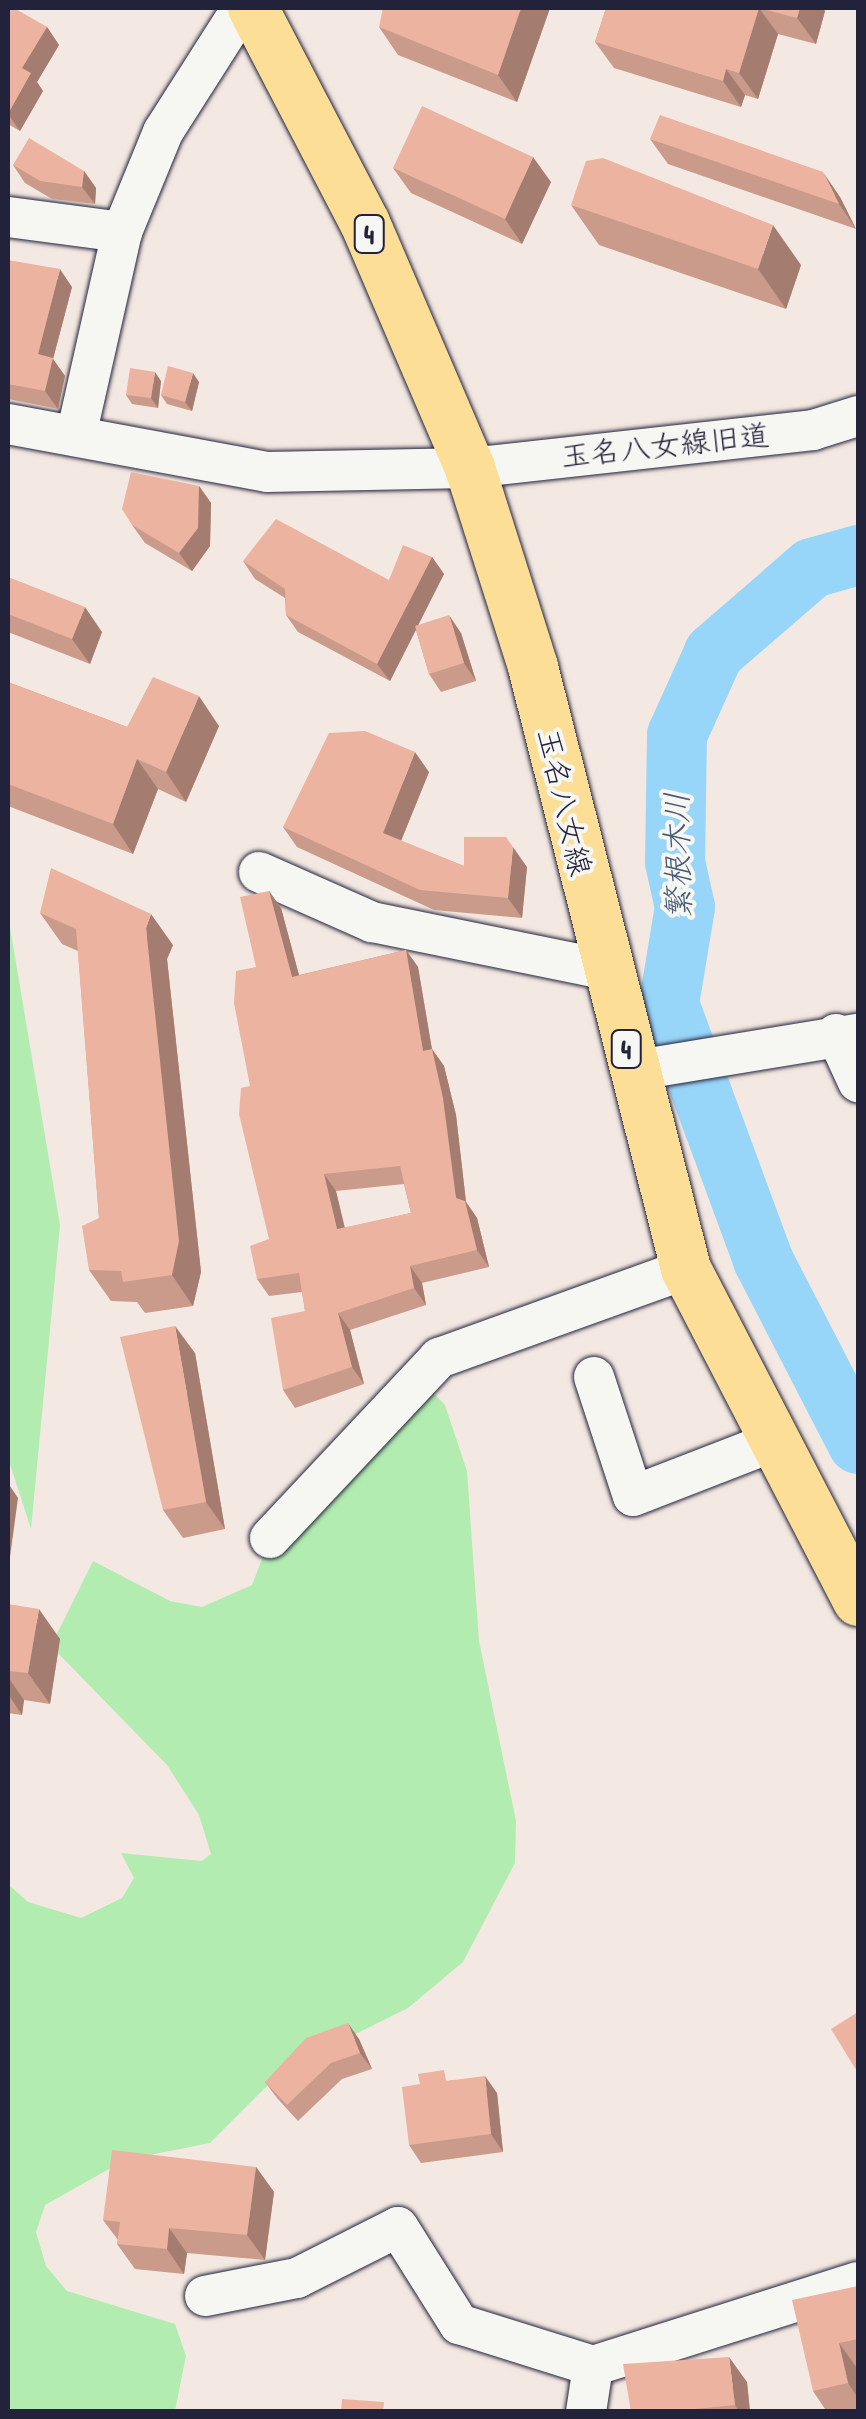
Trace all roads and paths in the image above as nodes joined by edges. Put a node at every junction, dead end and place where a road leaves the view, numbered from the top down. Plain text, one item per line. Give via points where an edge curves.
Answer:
1 (242, 8) edge
2 (253, 8) edge
3 (8, 217) edge
4 (122, 232) junction
5 (858, 416) edge
6 (8, 424) edge
7 (76, 436) junction
8 (470, 468) junction
9 (259, 872) dead end
10 (604, 969) junction
11 (833, 1035) edge
12 (648, 1068) junction
13 (858, 1082) edge
14 (686, 1269) junction
15 (594, 1377) dead end
16 (775, 1441) junction
17 (270, 1538) dead end
18 (858, 1601) edge
19 (858, 2282) edge
20 (205, 2296) dead end
21 (593, 2366) junction
22 (586, 2412) edge

1 - 4 street via 163,132
2 - 8 main road, 玉名八女線 / 4 via 365,223
3 - 4 street
4 - 7 street
5 - 8 street, 玉名八女線旧道 via 813,430
6 - 7 street, 玉名八女線旧道
7 - 8 street, 玉名八女線旧道 via 267,472
8 - 10 main road, 玉名八女線 / 4 via 532,668
9 - 10 street via 372,922
10 - 12 main road, 玉名八女線 / 4
11 - 12 street
11 - 13 street
12 - 14 main road, 玉名八女線 / 4
14 - 16 main road, 玉名八女線 / 4
14 - 17 street via 439,1358
15 - 16 street via 633,1496
16 - 18 main road, 玉名八女線 / 4
19 - 21 street
20 - 21 street via 297,2278 398,2227 459,2324
21 - 22 street

